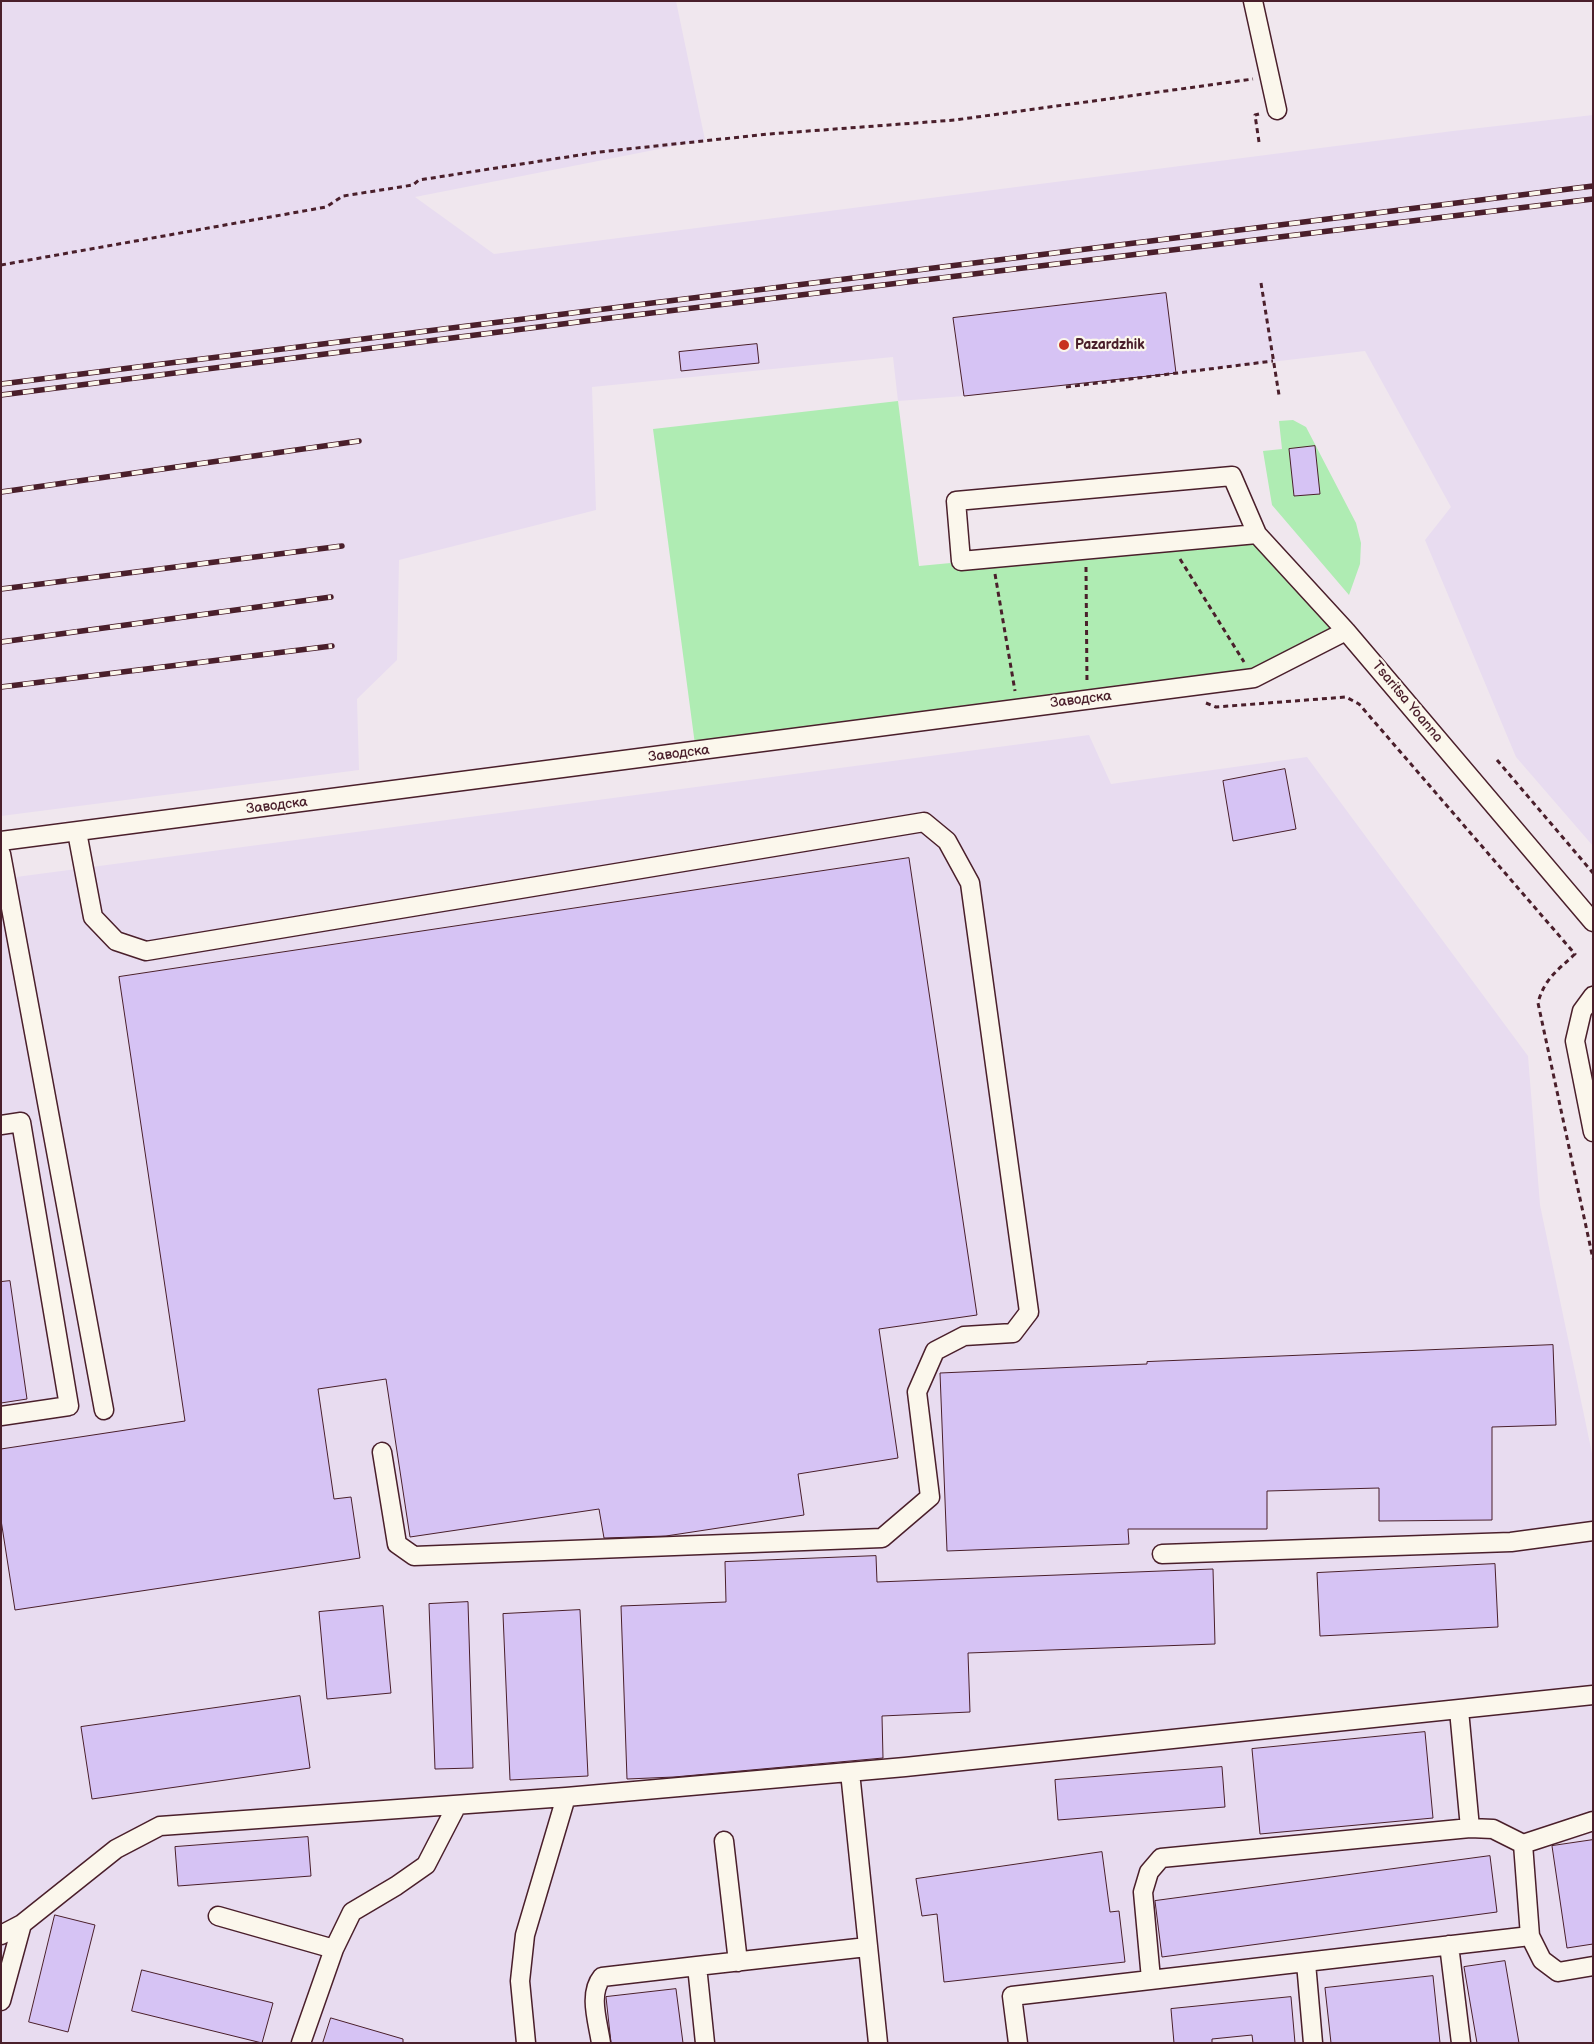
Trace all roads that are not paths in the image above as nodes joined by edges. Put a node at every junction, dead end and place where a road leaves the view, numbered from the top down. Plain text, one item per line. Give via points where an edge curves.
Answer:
1 (1253, 1) edge
2 (1277, 110) dead end
3 (1257, 534) junction
4 (1346, 631) junction
5 (77, 832) junction
6 (1, 841) edge
7 (1, 854) edge
8 (1593, 922) edge
9 (1593, 996) edge
10 (1, 1125) edge
11 (1593, 1132) edge
12 (104, 1410) dead end
13 (1, 1416) edge
14 (382, 1452) dead end
15 (1593, 1531) edge
16 (1162, 1554) dead end
17 (1593, 1695) edge
18 (1459, 1710) junction
19 (850, 1772) junction
20 (566, 1797) junction
21 (457, 1805) junction
22 (1593, 1821) edge
23 (1470, 1828) junction
24 (724, 1841) dead end
25 (1524, 1844) junction
26 (218, 1916) dead end
27 (22, 1924) junction
28 (1, 1935) edge
29 (1530, 1936) junction
30 (1449, 1946) junction
31 (867, 1947) junction
32 (334, 1949) junction
33 (738, 1962) junction
34 (1306, 1963) junction
35 (697, 1966) junction
36 (1593, 1966) edge
37 (1151, 1979) junction
38 (1, 2001) edge
39 (301, 2043) edge
40 (526, 2043) edge
41 (600, 2043) edge
42 (706, 2043) edge
43 (878, 2043) edge
44 (1018, 2043) edge
45 (1313, 2043) edge
46 (1461, 2043) edge

1 - 2 street
3 - 3 street, Tsaritsa Yoanna via 961,561 956,501 1232,476
3 - 4 street, Tsaritsa Yoanna
4 - 5 street, Заводска via 1254,678
4 - 8 street, Tsaritsa Yoanna
5 - 6 street, Заводска
5 - 14 street via 93,917 116,941 146,951 924,822 947,841 970,884 1029,1312 1013,1332 964,1336 935,1351 917,1392 930,1497 882,1538 414,1556 397,1544
7 - 12 street
9 - 11 street via 1582,1011 1575,1041
10 - 13 street via 21,1122 69,1406
15 - 16 street via 1511,1542
17 - 18 street
18 - 19 street
18 - 23 street
19 - 20 street
19 - 31 street
20 - 21 street
20 - 40 street via 525,1935 520,1981
21 - 27 street via 160,1826 116,1849
21 - 32 street via 426,1865 352,1912
22 - 25 street
23 - 25 street via 1493,1829
23 - 37 street via 1161,1858 1149,1872 1143,1892
24 - 33 street
25 - 29 street
26 - 32 street
27 - 28 street
27 - 38 street
29 - 30 street
29 - 36 street via 1542,1960 1558,1972
30 - 34 street
30 - 46 street
31 - 33 street
31 - 43 street
32 - 39 street
33 - 35 street
34 - 37 street
34 - 45 street
35 - 41 street via 602,1978 596,1985 595,1997
35 - 42 street
37 - 44 street via 1012,1996

